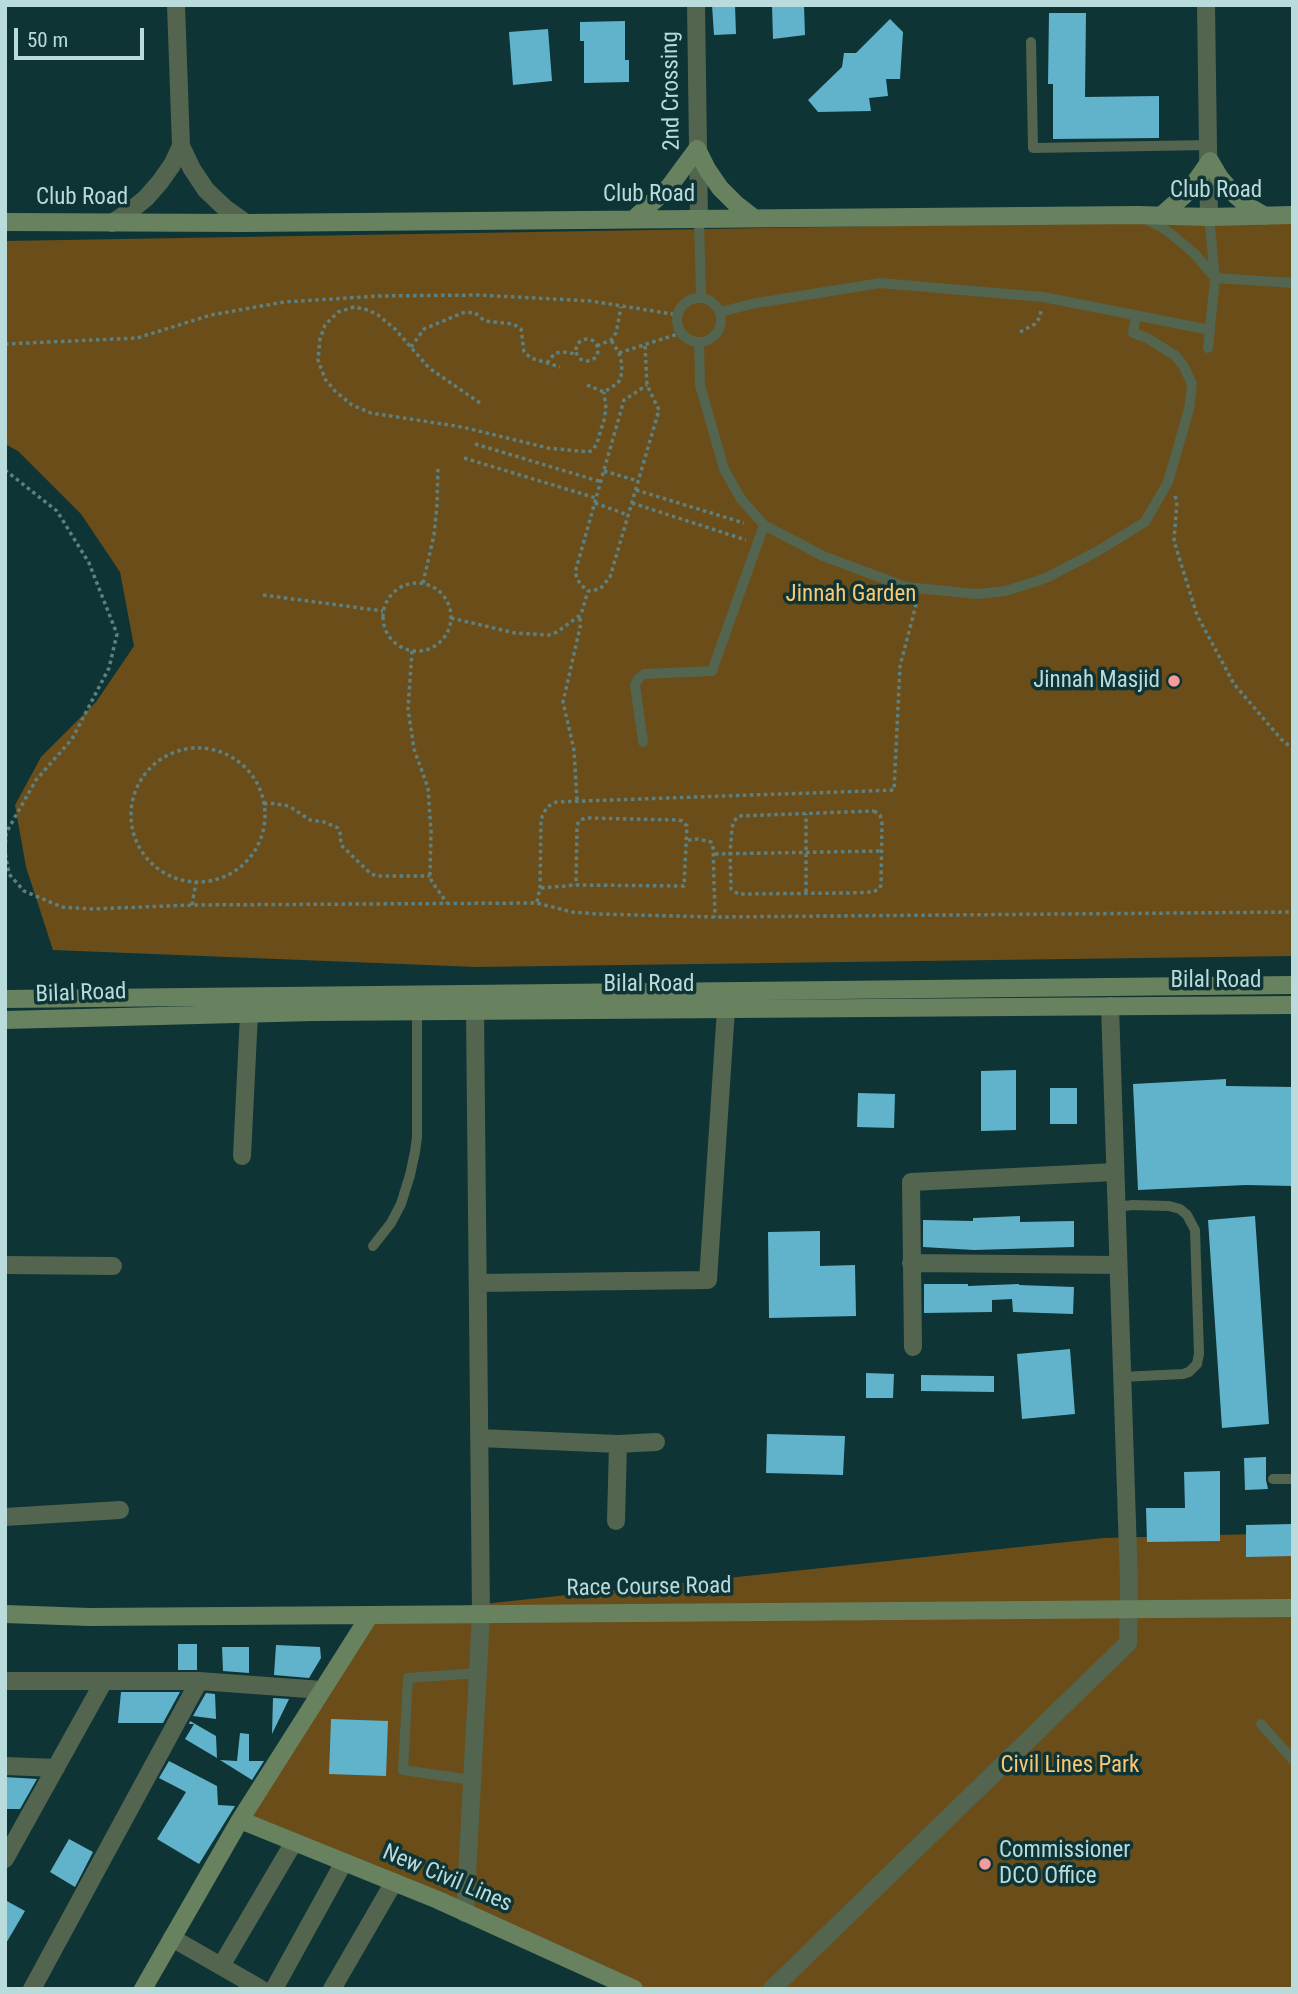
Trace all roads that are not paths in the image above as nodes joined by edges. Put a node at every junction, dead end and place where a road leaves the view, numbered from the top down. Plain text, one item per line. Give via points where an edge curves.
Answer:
1 (176, 5) edge
2 (696, 5) edge
3 (1206, 5) edge
4 (1031, 42) dead end
5 (181, 146) junction
6 (697, 149) junction
7 (1209, 153) junction
8 (1138, 215) junction
9 (1162, 215) junction
10 (1293, 215) edge
11 (1265, 216) junction
12 (1209, 217) junction
13 (754, 218) junction
14 (634, 219) junction
15 (699, 219) junction
16 (5, 222) edge
17 (113, 223) junction
18 (246, 223) junction
19 (1215, 278) junction
20 (1293, 284) edge
21 (701, 297) junction
22 (721, 312) junction
23 (1136, 315) junction
24 (1210, 330) junction
25 (699, 342) junction
26 (1208, 348) dead end
27 (763, 527) junction
28 (643, 742) dead end
29 (1293, 985) edge
30 (5, 999) edge
31 (1293, 1005) edge
32 (1110, 1006) junction
33 (726, 1009) junction
34 (417, 1011) junction
35 (475, 1011) junction
36 (249, 1014) junction
37 (5, 1020) edge
38 (242, 1156) dead end
39 (1115, 1172) junction
40 (1116, 1207) junction
41 (373, 1245) dead end
42 (911, 1263) junction
43 (5, 1265) edge
44 (1118, 1265) junction
45 (113, 1266) dead end
46 (478, 1283) junction
47 (912, 1347) dead end
48 (1122, 1377) junction
49 (479, 1438) junction
50 (656, 1442) dead end
51 (618, 1444) junction
52 (1273, 1479) dead end
53 (1293, 1479) edge
54 (120, 1510) dead end
55 (5, 1517) edge
56 (616, 1521) dead end
57 (1293, 1608) edge
58 (1128, 1609) junction
59 (5, 1614) edge
60 (370, 1615) junction
61 (481, 1615) junction
62 (478, 1672) junction
63 (5, 1681) edge
64 (104, 1681) junction
65 (200, 1681) junction
66 (322, 1690) junction
67 (1261, 1724) dead end
68 (1293, 1760) edge
69 (5, 1766) edge
70 (56, 1768) junction
71 (472, 1780) junction
72 (240, 1819) junction
73 (295, 1842) junction
74 (5, 1859) edge
75 (344, 1862) junction
76 (394, 1882) junction
77 (465, 1913) junction
78 (172, 1938) junction
79 (221, 1966) junction
80 (32, 1989) edge
81 (143, 1989) edge
82 (261, 1989) edge
83 (274, 1989) edge
84 (332, 1989) edge
85 (634, 1989) edge
86 (772, 1989) edge

1 - 5 street
2 - 6 street, 2nd Crossing
3 - 7 street
4 - 7 lane via 1033,148
5 - 17 street via 146,198
5 - 18 street via 206,190
6 - 13 main road via 720,188
6 - 14 main road via 669,187
6 - 15 street, 2nd Crossing
7 - 9 main road via 1189,191
7 - 11 main road via 1233,193
7 - 12 street
8 - 9 main road, Club Road
8 - 13 main road, Club Road
8 - 19 lane via 1176,238
9 - 12 main road, Club Road
10 - 11 main road, Club Road
11 - 12 main road, Club Road
12 - 19 lane
13 - 15 main road, Club Road
14 - 15 main road, Club Road
14 - 18 main road, Club Road
15 - 21 lane
16 - 17 main road, Club Road
17 - 18 main road, Club Road
19 - 20 lane
19 - 24 lane
21 - 22 lane
21 - 25 lane via 688,300 676,321 688,340
22 - 23 lane via 880,283 1043,297
22 - 25 lane via 717,333
23 - 24 lane
23 - 27 lane via 1133,333 1176,356 1184,366 1192,384 1189,409 1168,482 1145,522 1096,552 1046,578 1006,591 977,594 906,587 822,556
24 - 26 lane
25 - 27 lane via 700,385 724,469
27 - 28 lane via 712,671 638,678 635,685
29 - 30 main road, Bilal Road
31 - 32 main road, Bilal Road
32 - 33 main road, Bilal Road
32 - 39 street
33 - 35 main road, Bilal Road
33 - 46 street via 708,1280
34 - 35 main road, Bilal Road
34 - 36 main road, Bilal Road
34 - 41 lane via 415,1152 401,1204
35 - 46 street
36 - 37 main road, Bilal Road
36 - 38 street
39 - 40 street
39 - 42 street via 911,1181
40 - 44 street
40 - 48 lane via 1180,1209 1195,1230 1196,1244 1197,1364 1183,1374
42 - 44 street
42 - 47 street
43 - 45 street
44 - 48 street
46 - 49 street
48 - 58 street
49 - 51 street
49 - 61 street
50 - 51 street
51 - 56 street
52 - 53 lane
54 - 55 street
57 - 58 main road, Race Course Road
58 - 61 main road, Race Course Road
58 - 86 street via 1128,1643
59 - 60 main road, Race Course Road
60 - 61 main road, Race Course Road
60 - 66 main road
61 - 62 street
62 - 71 street
62 - 71 lane via 408,1678 403,1770
63 - 64 street
64 - 65 street
64 - 70 street
65 - 66 street
65 - 80 street
66 - 72 main road
67 - 68 lane
69 - 70 street
70 - 74 street
71 - 77 street
72 - 73 main road, New Civil Lines
72 - 78 main road
73 - 75 main road, New Civil Lines
73 - 79 street
75 - 76 main road, New Civil Lines
75 - 83 street
76 - 77 main road, New Civil Lines
76 - 84 street
77 - 85 main road, New Civil Lines
78 - 79 street
78 - 81 main road
79 - 82 street

